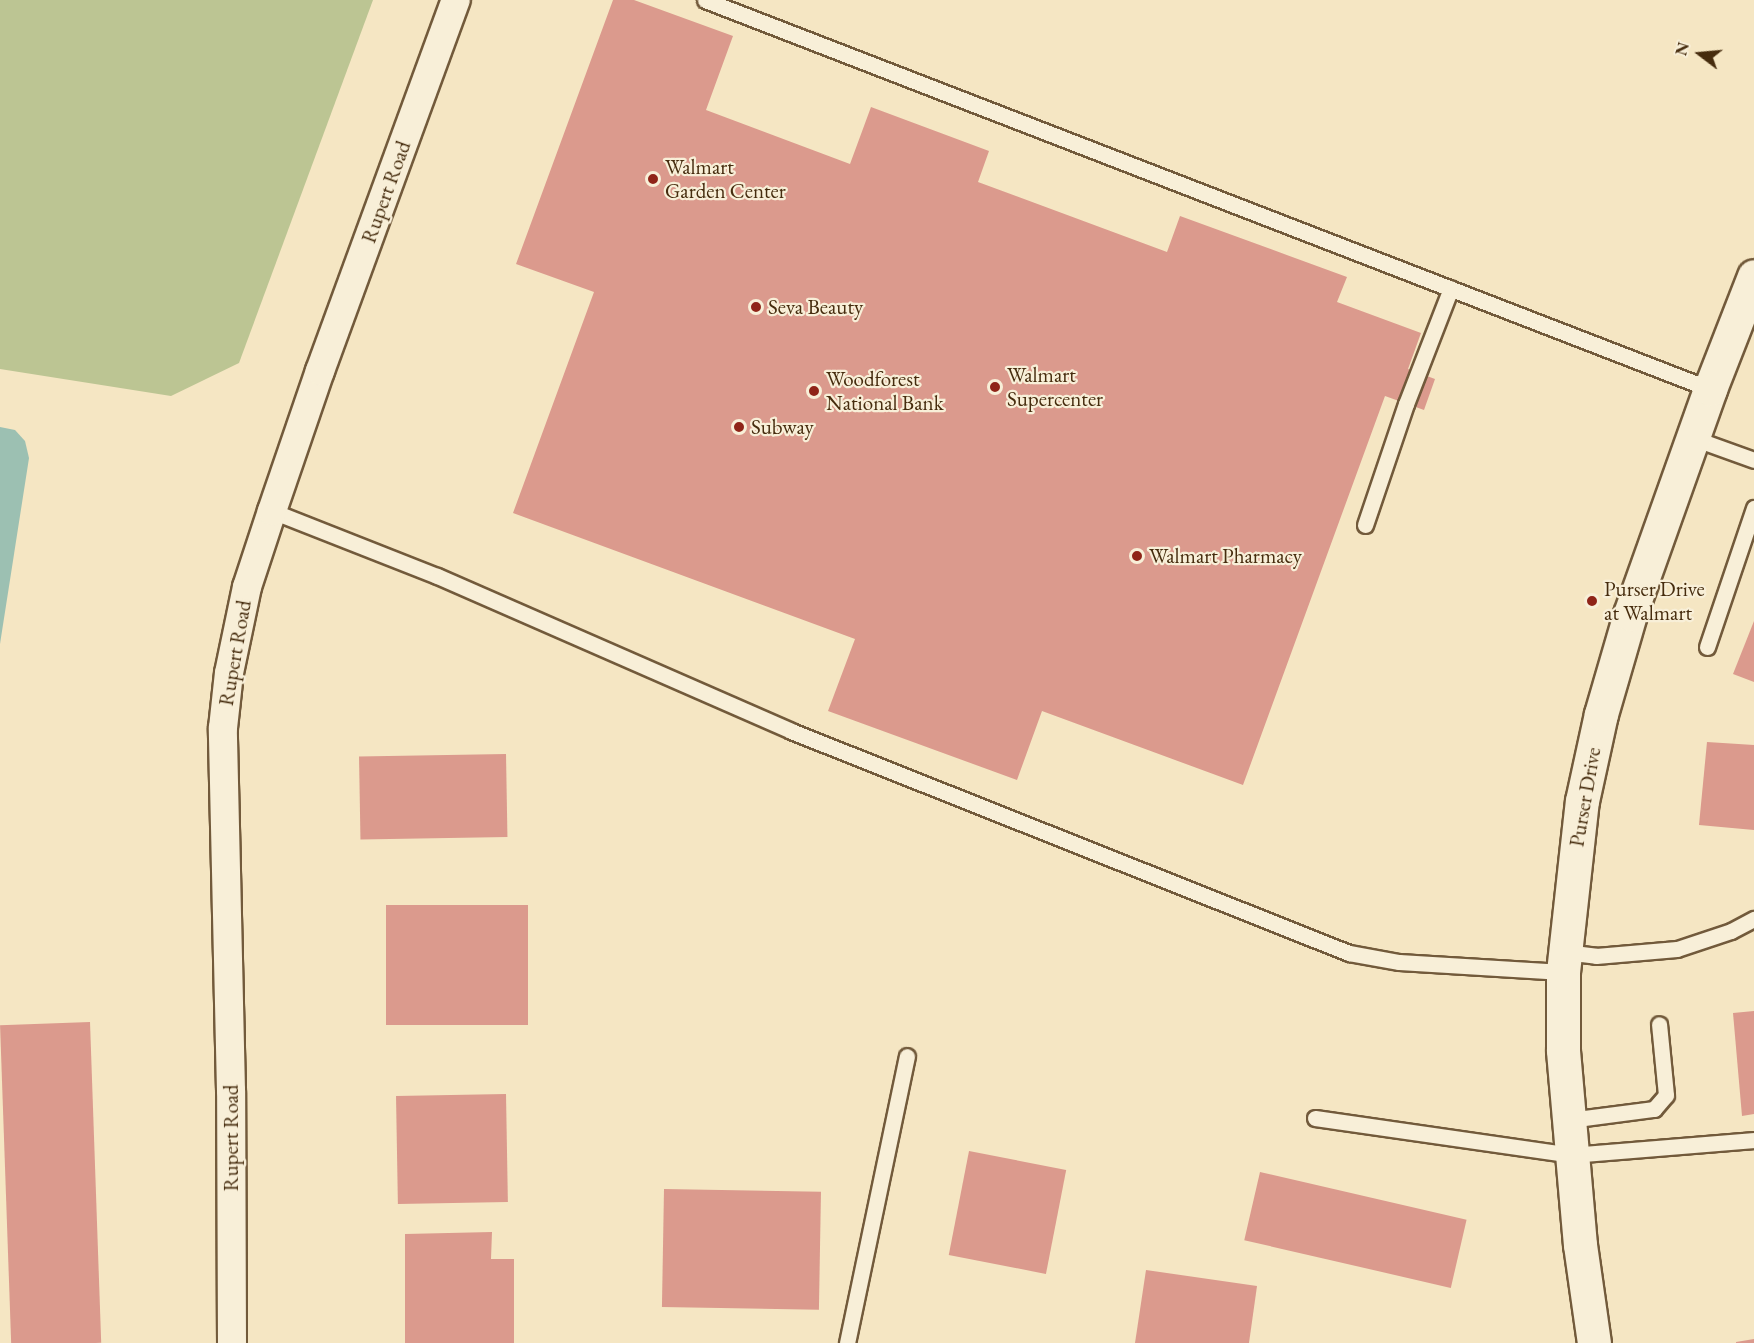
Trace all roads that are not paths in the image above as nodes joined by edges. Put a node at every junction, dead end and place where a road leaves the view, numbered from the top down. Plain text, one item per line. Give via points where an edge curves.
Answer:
1 (456, 0) edge
2 (705, 0) edge
3 (1754, 276) edge
4 (1451, 288) junction
5 (1710, 388) junction
6 (1693, 438) junction
7 (1754, 460) edge
8 (1754, 508) edge
9 (272, 511) junction
10 (1365, 525) dead end
11 (1707, 647) dead end
12 (1754, 919) edge
13 (1564, 962) junction
14 (1659, 1024) dead end
15 (907, 1056) dead end
16 (1315, 1118) dead end
17 (1569, 1120) junction
18 (1754, 1140) edge
19 (1571, 1155) junction
20 (232, 1343) edge
21 (847, 1343) edge
22 (1594, 1343) edge

1 - 9 street, Rupert Road
2 - 4 lane
3 - 5 street, Purser Drive
4 - 5 lane
4 - 10 lane
5 - 6 street, Purser Drive
6 - 7 lane
6 - 13 street, Purser Drive via 1630,614 1601,714 1582,801
8 - 11 lane
9 - 13 lane via 437,576 791,731 1349,953 1400,962
9 - 20 street, Rupert Road via 247,587 229,673 223,728
12 - 13 lane via 1677,949
13 - 17 street, Purser Drive via 1563,1050
14 - 17 lane via 1666,1095 1654,1109
15 - 21 lane
16 - 19 lane
17 - 19 street, Purser Drive
18 - 19 lane
19 - 22 street, Purser Drive

